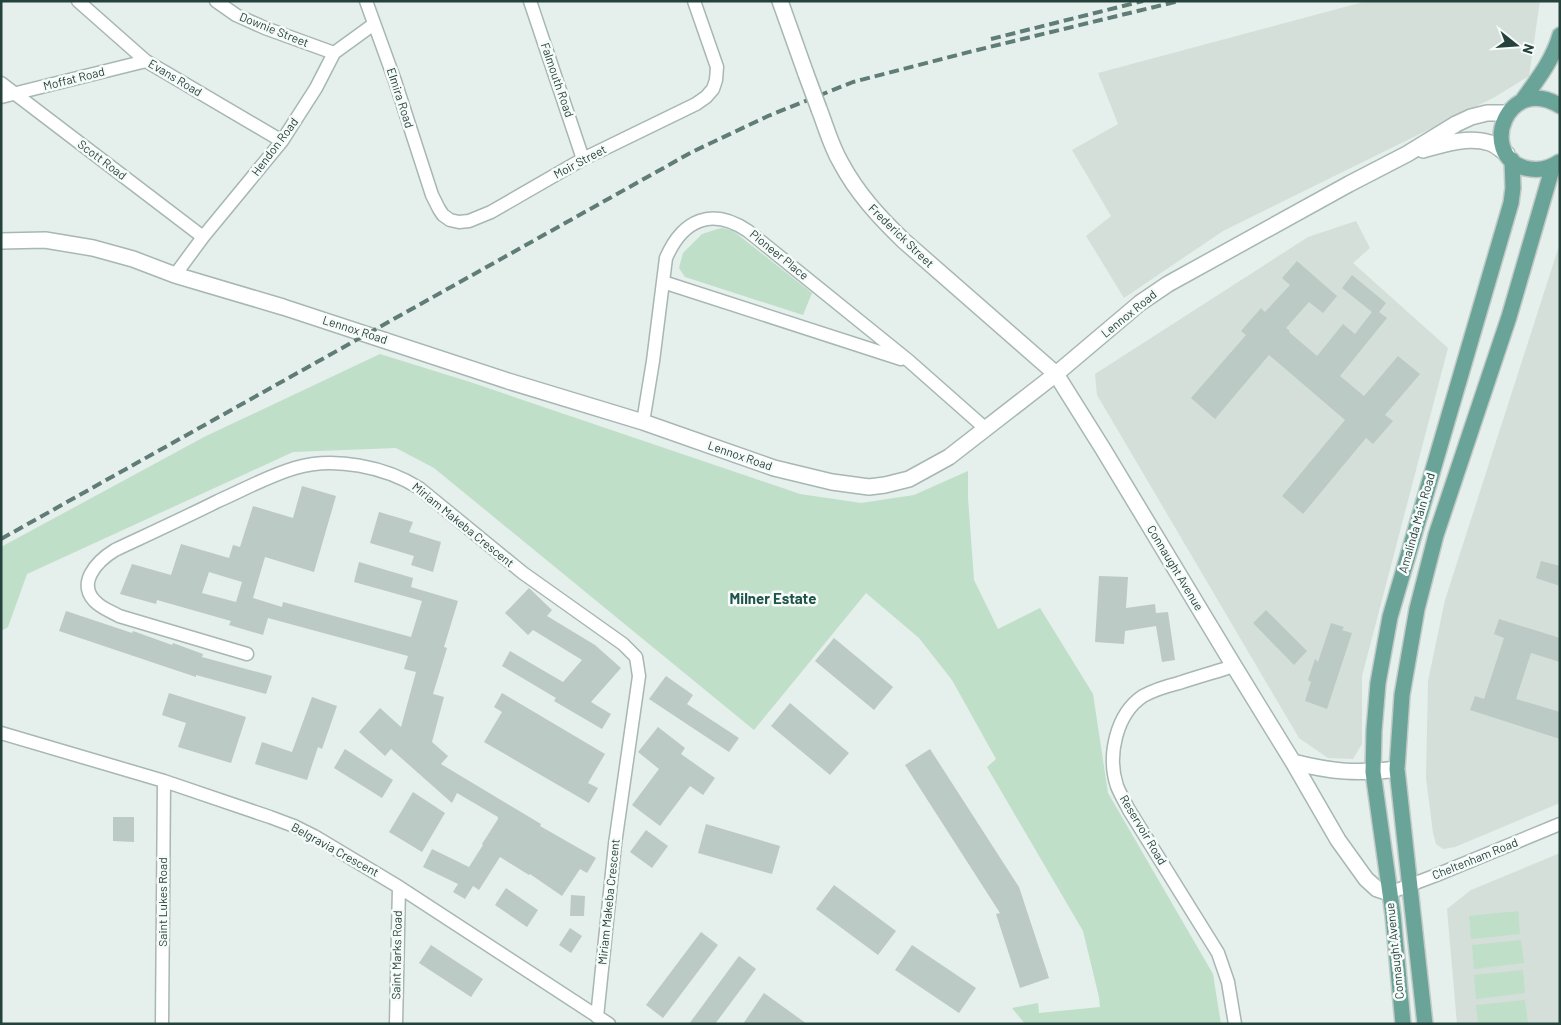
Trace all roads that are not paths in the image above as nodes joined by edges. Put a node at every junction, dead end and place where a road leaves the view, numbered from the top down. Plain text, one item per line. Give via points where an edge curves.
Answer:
1 (78, 1) edge
2 (216, 1) edge
3 (366, 1) edge
4 (530, 1) edge
5 (694, 1) edge
6 (780, 1) edge
7 (374, 24) junction
8 (1560, 34) edge
9 (334, 53) junction
10 (146, 61) junction
11 (1, 83) edge
12 (15, 93) junction
13 (1, 96) edge
14 (1522, 101) junction
15 (1560, 106) edge
16 (1508, 113) junction
17 (282, 141) junction
18 (1408, 154) junction
19 (1510, 157) junction
20 (583, 159) junction
21 (1556, 163) edge
22 (432, 195) joint
23 (203, 237) junction
24 (1, 240) edge
25 (175, 274) junction
26 (662, 282) junction
27 (909, 361) junction
28 (1056, 374) junction
29 (643, 422) junction
30 (986, 429) junction
31 (247, 654) dead end
32 (1234, 666) junction
33 (1, 733) edge
34 (1293, 762) junction
35 (1397, 769) junction
36 (1373, 772) junction
37 (164, 781) junction
38 (1560, 824) edge
39 (1411, 885) junction
40 (399, 887) junction
41 (1389, 893) junction
42 (597, 1017) junction
43 (162, 1024) edge
44 (396, 1024) edge
45 (609, 1024) edge
46 (1235, 1024) edge
47 (1403, 1024) edge
48 (1425, 1024) edge

1 - 10 street, Evans Road
2 - 9 street, Downie Street via 236,16
3 - 7 street, Elmira Road
4 - 20 street, Falmouth Road
5 - 20 street, Moir Street via 717,67 713,88 696,104
6 - 28 street, Frederick Street, bridge via 832,145 863,197 904,241
7 - 9 street, Hendon Road
7 - 22 street, Elmira Road
8 - 14 main road via 1547,67
9 - 17 street, Hendon Road
10 - 12 street, Moffat Road
10 - 17 street, Evans Road
11 - 12 street, Scott Road
12 - 13 street, Moffat Road
12 - 23 street, Scott Road
14 - 15 main road via 1542,98
14 - 16 main road
16 - 18 street, Lennox Road via 1463,120
16 - 19 main road, Amalinda Main Road via 1501,133 1502,144
17 - 23 street, Hendon Road
18 - 19 street, Lennox Road via 1444,144 1478,140 1492,144
18 - 28 street, Lennox Road via 1154,292
19 - 21 main road, Amalinda Main Road via 1532,170
19 - 36 main road, Amalinda Main Road via 1511,203 1390,617 1378,683
20 - 22 street, Moir Street via 491,212 469,221 450,220 443,215
21 - 35 main road, Amalinda Main Road via 1510,317 1436,535 1417,608 1402,695
23 - 25 street, Hendon Road
24 - 25 street, Lennox Road via 45,240 84,246
25 - 29 street, Lennox Road via 508,382
26 - 27 street, Pioneer Place
26 - 27 street, Pioneer Place via 666,258 679,234 702,220 728,220 748,230
26 - 29 street, Pioneer Place
27 - 30 street, Pioneer Place
28 - 30 street, Lennox Road
28 - 32 street, Connaught Avenue
29 - 30 street, Lennox Road via 774,468 869,487 909,479 949,457
31 - 42 street, Miriam Makeba Crescent via 119,616 97,604 90,596 89,576 103,557 115,550 267,479 312,464 334,464 379,470 420,488 522,573 623,644 636,657 640,676 615,844
32 - 34 street, Connaught Avenue
32 - 46 street, Reservoir Road via 1160,688 1132,704 1122,719 1116,738 1113,765 1117,786 1129,810 1218,954 1228,982
33 - 37 street, Belgravia Crescent
34 - 36 street via 1331,770
34 - 41 street, Connaught Avenue via 1355,866 1377,889
35 - 36 street
35 - 39 main road, Amalinda Main Road
36 - 41 main road, Amalinda Main Road
37 - 40 street, Belgravia Crescent via 294,826
37 - 43 street, Saint Lukes Road
38 - 39 street, Cheltenham Road
39 - 41 street, Cheltenham Road
39 - 48 main road, Connaught Avenue
40 - 42 street, Belgravia Crescent
40 - 44 street, Saint Marks Road
41 - 47 main road, Connaught Avenue
42 - 45 street, Belgravia Crescent

